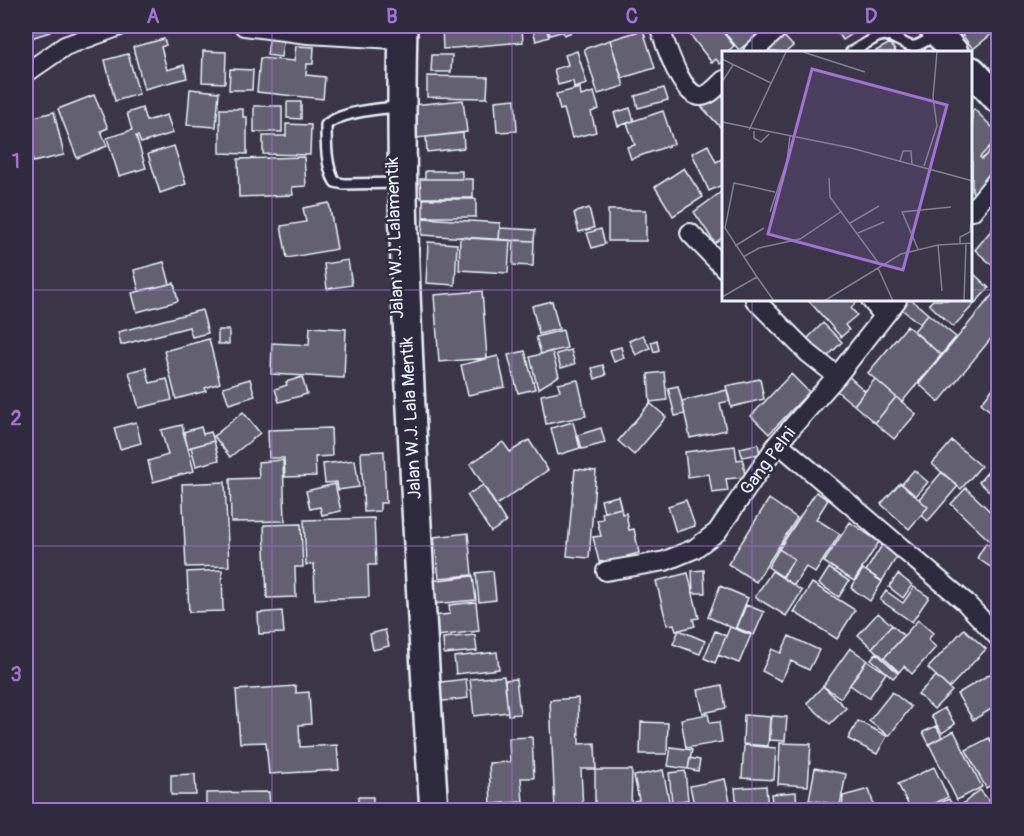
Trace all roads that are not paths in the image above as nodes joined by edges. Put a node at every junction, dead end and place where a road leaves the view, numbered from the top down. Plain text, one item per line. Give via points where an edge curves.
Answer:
1 (120, 26) edge
2 (244, 26) edge
3 (659, 26) edge
4 (781, 26) edge
5 (397, 30) edge
6 (941, 37) edge
7 (754, 51) edge
8 (853, 51) edge
9 (973, 72) edge
10 (26, 74) edge
11 (722, 82) edge
12 (999, 99) edge
13 (396, 107) junction
14 (999, 179) edge
15 (397, 183) junction
16 (973, 210) edge
17 (690, 233) dead end
18 (722, 266) edge
19 (757, 302) edge
20 (873, 302) edge
21 (895, 302) edge
22 (884, 316) junction
23 (837, 376) junction
24 (778, 443) junction
25 (606, 572) dead end
26 (999, 637) edge
27 (419, 810) edge
28 (434, 810) edge

1 - 10 street via 65,46
2 - 5 street via 308,33
3 - 11 street via 681,80 693,94 702,96
4 - 7 street
5 - 13 main road, Jalan W.J. Lala Mentik
6 - 8 lane via 909,48 885,35
9 - 12 main road
13 - 15 main road, Jalan W.J. Lala Mentik
13 - 15 lane via 332,120 326,125 326,133 330,173 335,182
14 - 16 street
15 - 27 main road, Jalan W.J. Lalamentik via 402,485
15 - 28 main road, Jalan W.J. Lala Mentik
17 - 18 street
19 - 23 street
20 - 22 street
21 - 22 street, Gang Pelni
22 - 23 street, Gang Pelni
23 - 24 street, Gang Pelni
24 - 25 street, Gang Pelni via 717,532 694,549 665,561
24 - 26 street via 964,601

